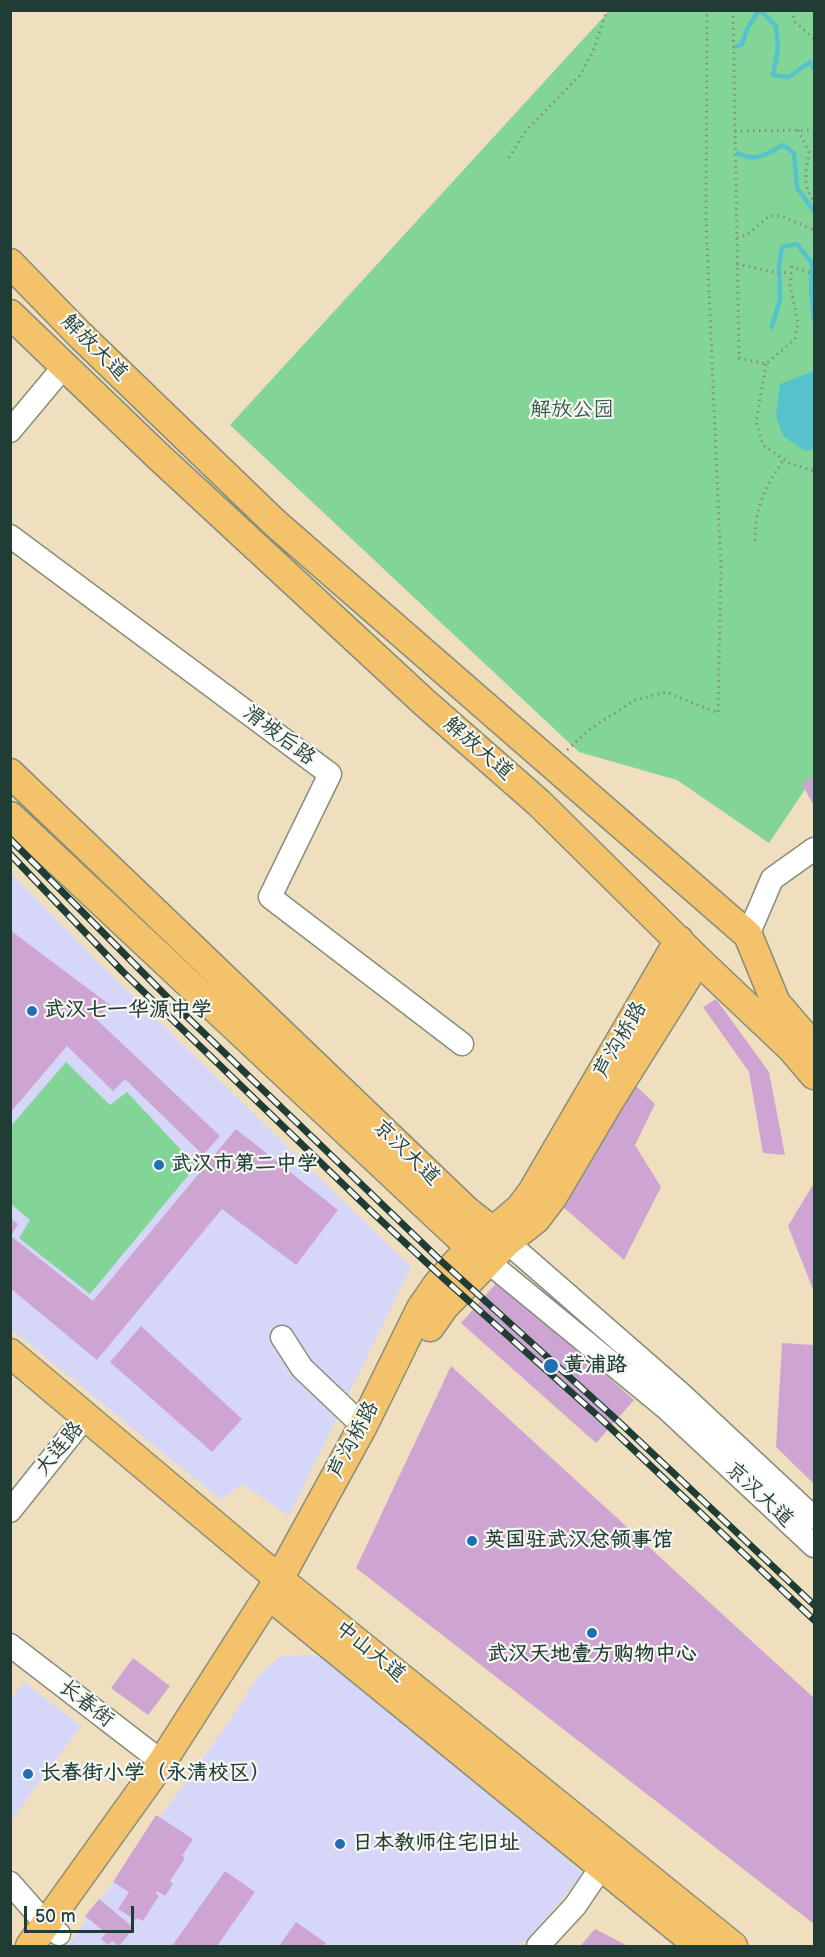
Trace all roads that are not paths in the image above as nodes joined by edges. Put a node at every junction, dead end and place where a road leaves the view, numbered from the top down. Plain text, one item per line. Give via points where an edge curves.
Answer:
1 (10, 263) edge
2 (10, 286) edge
3 (10, 314) edge
4 (10, 339) edge
5 (56, 376) junction
6 (10, 431) edge
7 (179, 431) junction
8 (158, 456) junction
9 (10, 536) edge
10 (10, 773) edge
11 (10, 816) edge
12 (814, 849) edge
13 (748, 936) junction
14 (688, 950) junction
15 (776, 1003) junction
16 (814, 1030) edge
17 (462, 1044) dead end
18 (803, 1048) edge
19 (814, 1075) edge
20 (814, 1086) edge
21 (490, 1246) junction
22 (282, 1336) dead end
23 (10, 1353) edge
24 (86, 1416) junction
25 (363, 1426) junction
26 (10, 1511) edge
27 (814, 1518) edge
28 (814, 1546) edge
29 (282, 1590) junction
30 (10, 1645) edge
31 (162, 1762) junction
32 (608, 1859) junction
33 (10, 1883) edge
34 (46, 1938) edge
35 (538, 1947) edge
36 (699, 1947) edge
37 (733, 1947) edge

1 - 7 main road, 解放大道
2 - 7 main road, 解放大道
3 - 8 main road, 解放大道
4 - 5 main road, 解放大道
5 - 6 street
5 - 8 main road, 解放大道
7 - 13 main road, 解放大道 via 275,524
8 - 14 main road, 解放大道 via 539,803
9 - 17 street, 滑坡后路 via 330,774 270,897
10 - 21 main road, 京汉大道 via 467,1211
11 - 21 main road, 京汉大道
12 - 13 street via 772,879
13 - 15 main road, 解放大道
14 - 18 main road, 解放大道
14 - 21 main road, 芦沟桥路 via 532,1192
15 - 16 main road
15 - 18 main road, 解放大道
18 - 19 main road, 解放大道
18 - 20 main road, 解放大道
21 - 25 main road, 芦沟桥路 via 437,1286 421,1308
21 - 27 street, 京汉大道 via 680,1393
21 - 28 street, 京汉大道
21 - 29 main road, 芦沟桥路 via 424,1335 377,1435
22 - 25 street via 302,1368
23 - 24 main road, 中山大道
24 - 26 street, 大连路
24 - 29 main road, 中山大道
25 - 29 main road, 芦沟桥路
29 - 31 main road, 芦沟桥路
29 - 32 main road, 中山大道
29 - 34 main road, 芦沟桥路 via 160,1794
30 - 31 street, 长春街
31 - 34 main road, 芦沟桥路
32 - 35 street via 575,1906
32 - 36 main road, 中山大道
32 - 37 main road, 中山大道
33 - 34 street

